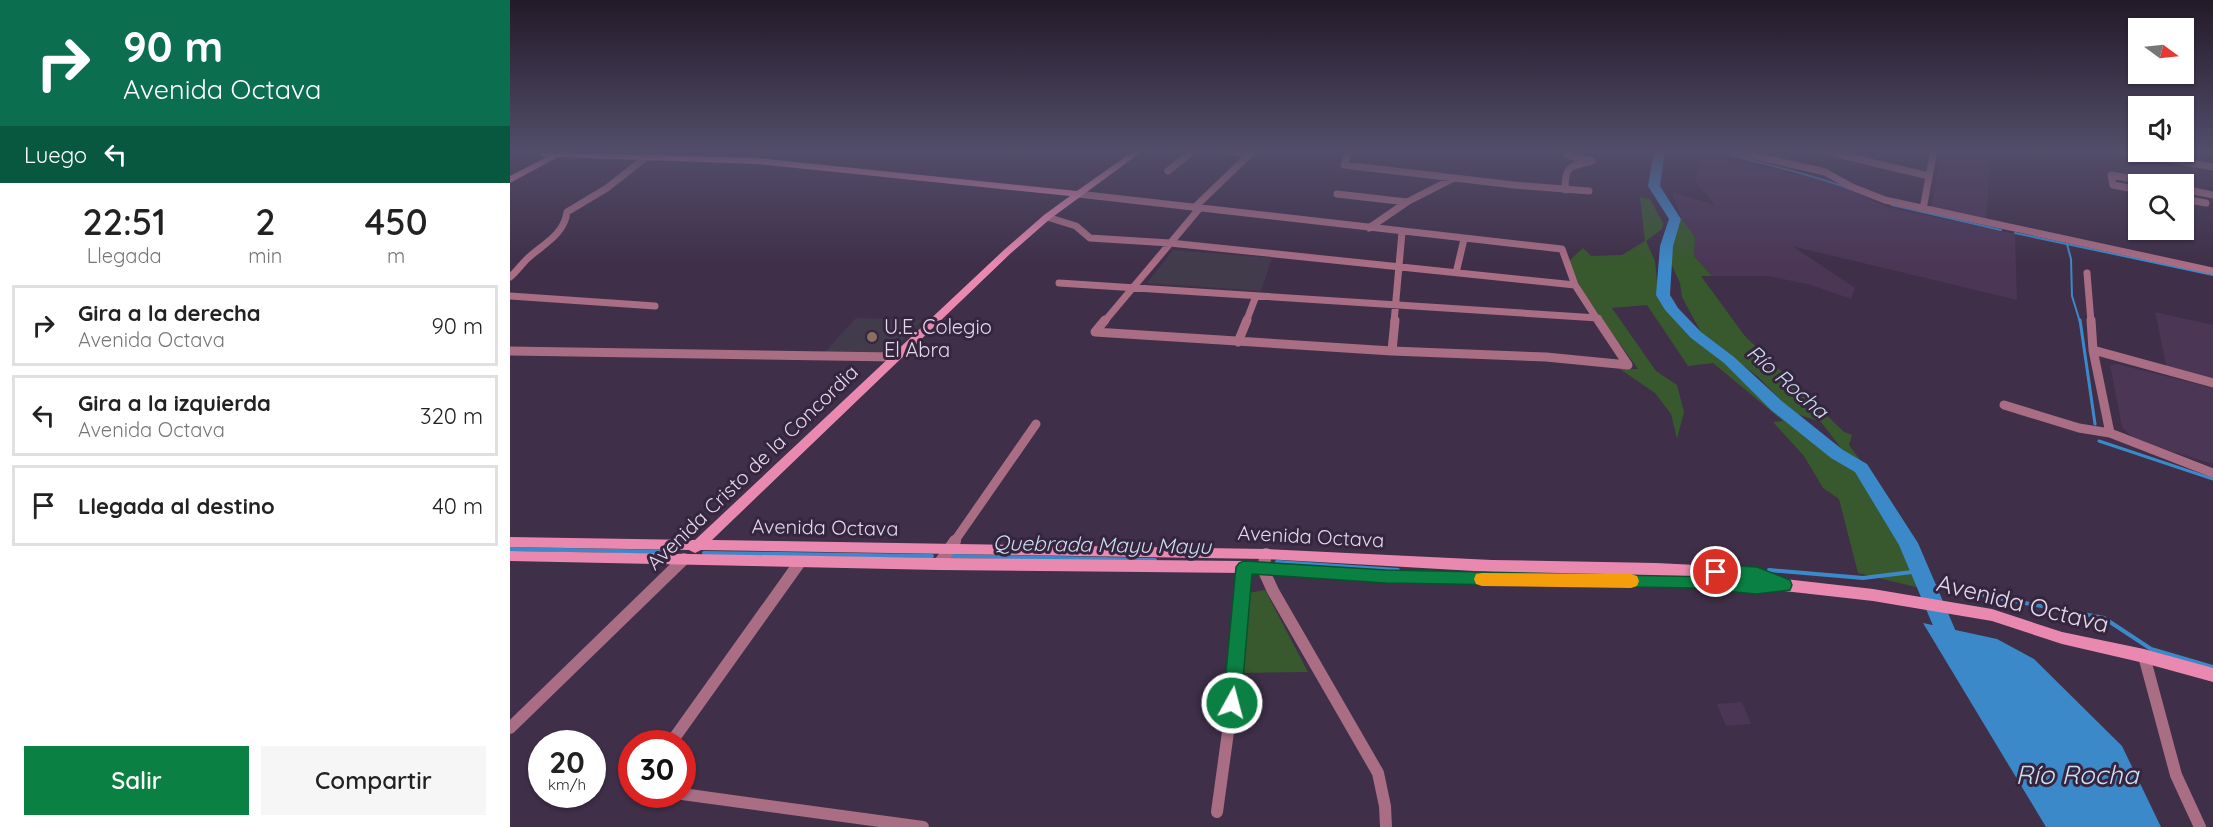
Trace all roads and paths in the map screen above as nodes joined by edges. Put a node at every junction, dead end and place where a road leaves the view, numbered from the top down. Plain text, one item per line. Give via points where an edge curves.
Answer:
1 (606, 189) edge
2 (1025, 189) edge
3 (1086, 189) edge
4 (1216, 189) edge
5 (1433, 189) edge
6 (1552, 189) edge
7 (1856, 189) edge
8 (1927, 189) edge
9 (1565, 190) joint
10 (1589, 191) dead end
11 (2194, 191) edge
12 (1078, 194) junction
13 (1337, 194) dead end
14 (2213, 195) edge
15 (2194, 201) edge
16 (1407, 202) junction
17 (2206, 203) dead end
18 (1197, 208) junction
19 (1923, 209) junction
20 (1047, 218) junction
21 (1369, 228) junction
22 (1402, 232) junction
23 (1464, 238) junction
24 (1170, 243) junction
25 (1398, 268) junction
26 (2213, 272) edge
27 (1456, 273) junction
28 (2087, 273) dead end
29 (510, 277) edge
30 (1059, 282) dead end
31 (1575, 285) junction
32 (1134, 287) junction
33 (510, 296) edge
34 (1257, 296) junction
35 (655, 306) dead end
36 (1397, 306) junction
37 (1598, 318) junction
38 (1238, 342) junction
39 (2093, 350) junction
40 (510, 351) edge
41 (1392, 351) junction
42 (895, 357) junction
43 (2213, 383) edge
44 (2004, 405) dead end
45 (1036, 424) dead end
46 (2110, 433) junction
47 (2213, 473) edge
48 (510, 542) edge
49 (697, 546) junction
50 (948, 550) junction
51 (510, 556) edge
52 (684, 559) junction
53 (1265, 561) junction
54 (800, 562) junction
55 (939, 564) junction
56 (1244, 567) junction
57 (2144, 656) junction
58 (2213, 675) edge
59 (510, 728) edge
60 (680, 730) edge
61 (696, 796) edge
62 (1217, 812) dead end
63 (923, 826) edge
64 (1386, 827) edge
65 (2200, 827) edge

1 - 29 street via 567,212 567,222 556,236
2 - 12 main road
3 - 12 main road, Avenida Cristo de la Concordia
4 - 18 street
5 - 16 street
6 - 9 street
7 - 19 street
8 - 19 street
9 - 10 street
11 - 14 street
12 - 18 street
12 - 20 main road, Avenida Cristo de la Concordia
13 - 16 street
15 - 17 street
16 - 21 street
18 - 21 street
18 - 24 street
19 - 26 street
20 - 24 street via 1085,231 1090,238
20 - 42 main road, Avenida Cristo de la Concordia
21 - 22 street
22 - 23 street
22 - 25 street
23 - 27 street
23 - 31 street via 1562,249
24 - 25 street
24 - 32 street
25 - 27 street
25 - 36 street
27 - 31 street
28 - 39 street
30 - 32 street
31 - 37 street
32 - 34 street
32 - 38 street via 1095,332
33 - 35 street
34 - 36 street
34 - 38 street
36 - 37 street
36 - 41 street
37 - 41 street via 1628,365 1546,357
38 - 41 street
39 - 43 street
39 - 46 street
40 - 42 street
42 - 49 main road, Avenida Cristo de la Concordia
44 - 46 street via 2079,428
45 - 50 street
46 - 47 street
48 - 49 main road, Avenida Octava
49 - 50 main road, Avenida Octava
49 - 52 main road, Avenida Cristo de la Concordia
50 - 53 main road, Avenida Octava
50 - 55 street
51 - 52 main road, Avenida Octava
52 - 54 main road, Avenida Octava
52 - 59 street, Avenida Cristo de la Concordia
53 - 56 main road, Avenida Octava
53 - 57 main road, Avenida Octava via 1410,577 1784,585 1992,615 2062,638
53 - 64 street via 1273,591 1378,773
54 - 55 main road, Avenida Octava
54 - 60 street
55 - 56 main road, Avenida Octava
56 - 62 street via 1235,681
57 - 58 main road, Avenida Octava
57 - 65 street via 2176,775
61 - 63 street

